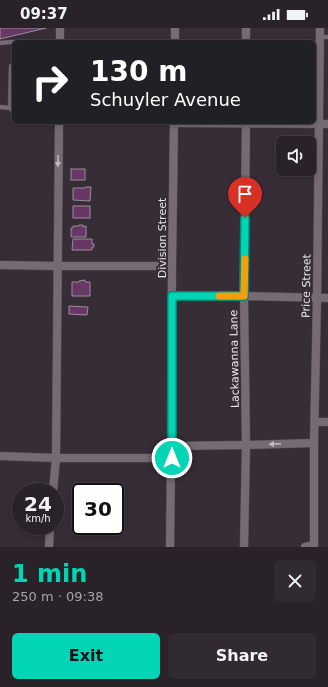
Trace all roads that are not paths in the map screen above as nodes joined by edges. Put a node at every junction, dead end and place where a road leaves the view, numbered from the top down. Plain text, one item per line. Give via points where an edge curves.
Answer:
1 (60, 28) edge
2 (175, 28) edge
3 (246, 28) edge
4 (322, 34) edge
5 (60, 40) edge
6 (175, 40) edge
7 (246, 40) edge
8 (12, 42) edge
9 (0, 43) edge
10 (12, 66) edge
11 (0, 107) edge
12 (10, 108) joint
13 (59, 124) edge
14 (174, 124) edge
15 (246, 124) edge
16 (316, 124) edge
17 (319, 124) junction
18 (328, 124) edge
19 (0, 265) edge
20 (57, 266) junction
21 (172, 266) junction
22 (172, 296) junction
23 (244, 296) junction
24 (318, 298) junction
25 (328, 298) edge
26 (314, 422) junction
27 (328, 422) edge
28 (314, 443) junction
29 (246, 445) junction
30 (171, 446) junction
31 (0, 456) edge
32 (56, 458) junction
33 (172, 458) junction
34 (54, 483) edge
35 (50, 535) edge
36 (310, 546) edge
37 (49, 547) edge
38 (170, 547) edge
39 (244, 547) edge

1 - 5 street
2 - 6 street
3 - 7 street
4 - 17 street, Price Street
8 - 9 lane
10 - 12 lane
11 - 12 lane
13 -> 20 street
14 - 21 street, Division Street
15 - 23 street, Lackawanna Lane
16 - 17 street
17 - 18 street
17 - 24 street, Price Street
19 - 20 street
20 - 21 street
20 - 32 street
21 - 22 street, Division Street
22 - 23 street
22 - 30 street, Division Street
23 - 24 street
23 - 29 street, Lackawanna Lane
24 - 25 street
24 - 26 street, Price Street
26 - 27 street
26 - 28 street, Price Street
28 -> 29 street
28 - 36 street, Price Street
29 - 30 street
29 - 39 street, Lackawanna Lane
30 - 33 street, Division Street
31 - 32 street
32 - 33 street
32 - 34 street
33 - 38 street, Division Street
35 - 37 street

